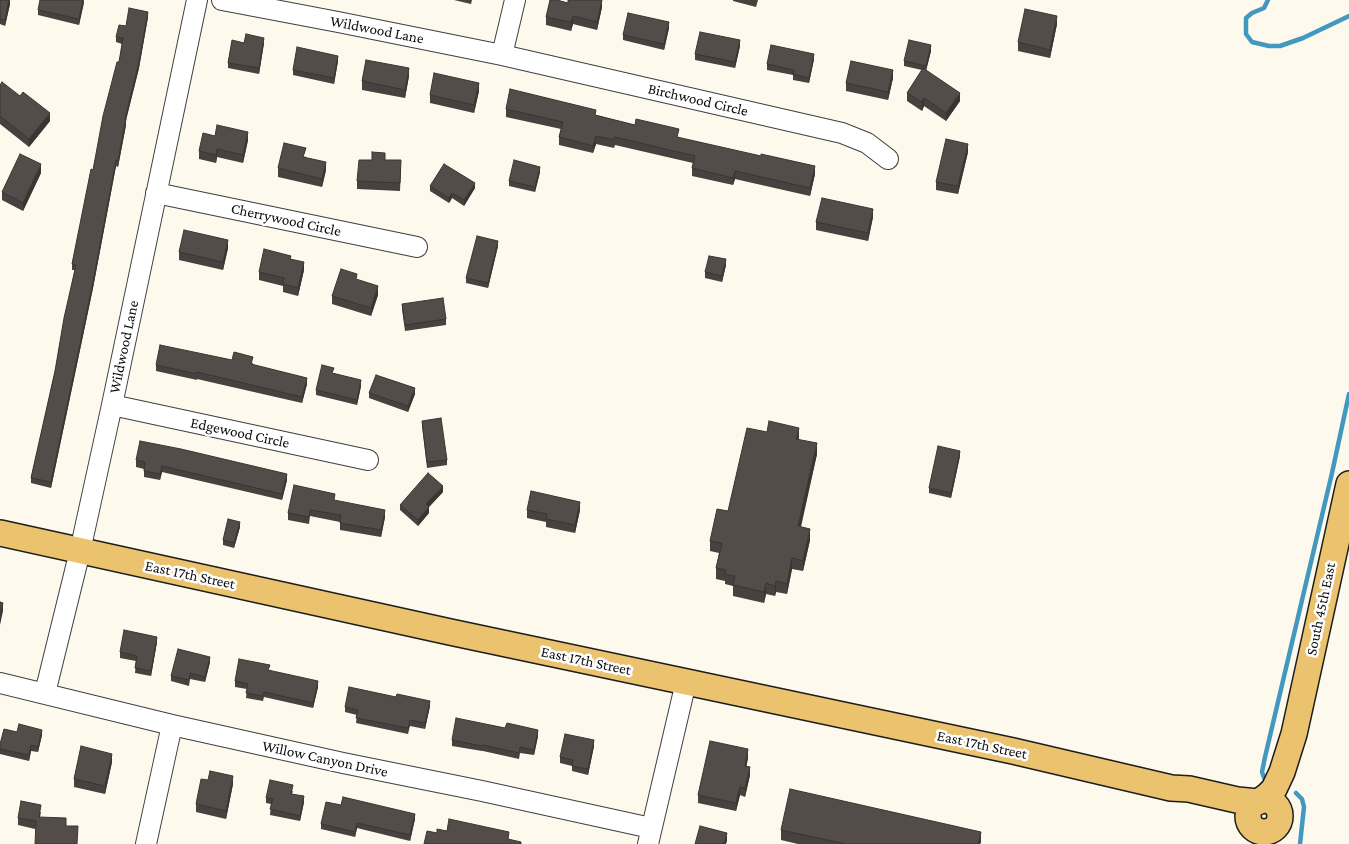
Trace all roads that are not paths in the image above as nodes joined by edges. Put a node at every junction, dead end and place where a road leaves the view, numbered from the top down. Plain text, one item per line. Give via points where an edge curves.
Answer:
1 (197, 0) edge
2 (222, 0) edge
3 (514, 0) edge
4 (502, 55) junction
5 (888, 159) dead end
6 (156, 193) junction
7 (417, 247) dead end
8 (112, 405) junction
9 (368, 460) dead end
10 (1349, 484) edge
11 (0, 533) edge
12 (80, 551) junction
13 (686, 682) junction
14 (0, 683) edge
15 (45, 693) junction
16 (172, 725) junction
17 (1262, 822) edge
18 (650, 836) edge
19 (146, 844) edge

1 - 6 street, Wildwood Lane
2 - 4 street, Wildwood Lane
3 - 4 street
4 - 5 street, Birchwood Circle via 842,133 867,143
6 - 7 street, Cherrywood Circle
6 - 8 street, Wildwood Lane
8 - 9 street, Edgewood Circle
8 - 12 street, Wildwood Lane
10 - 17 main road, South 45th East via 1294,734 1291,766
11 - 12 main road, East 17th Street
12 - 13 main road, East 17th Street
12 - 15 street, Wildwood Lane
13 - 17 main road, East 17th Street via 1172,788
13 - 18 street
14 - 15 street, Willow Canyon Drive
15 - 16 street, Willow Canyon Drive
16 - 18 street, Willow Canyon Drive via 492,793
16 - 19 street

